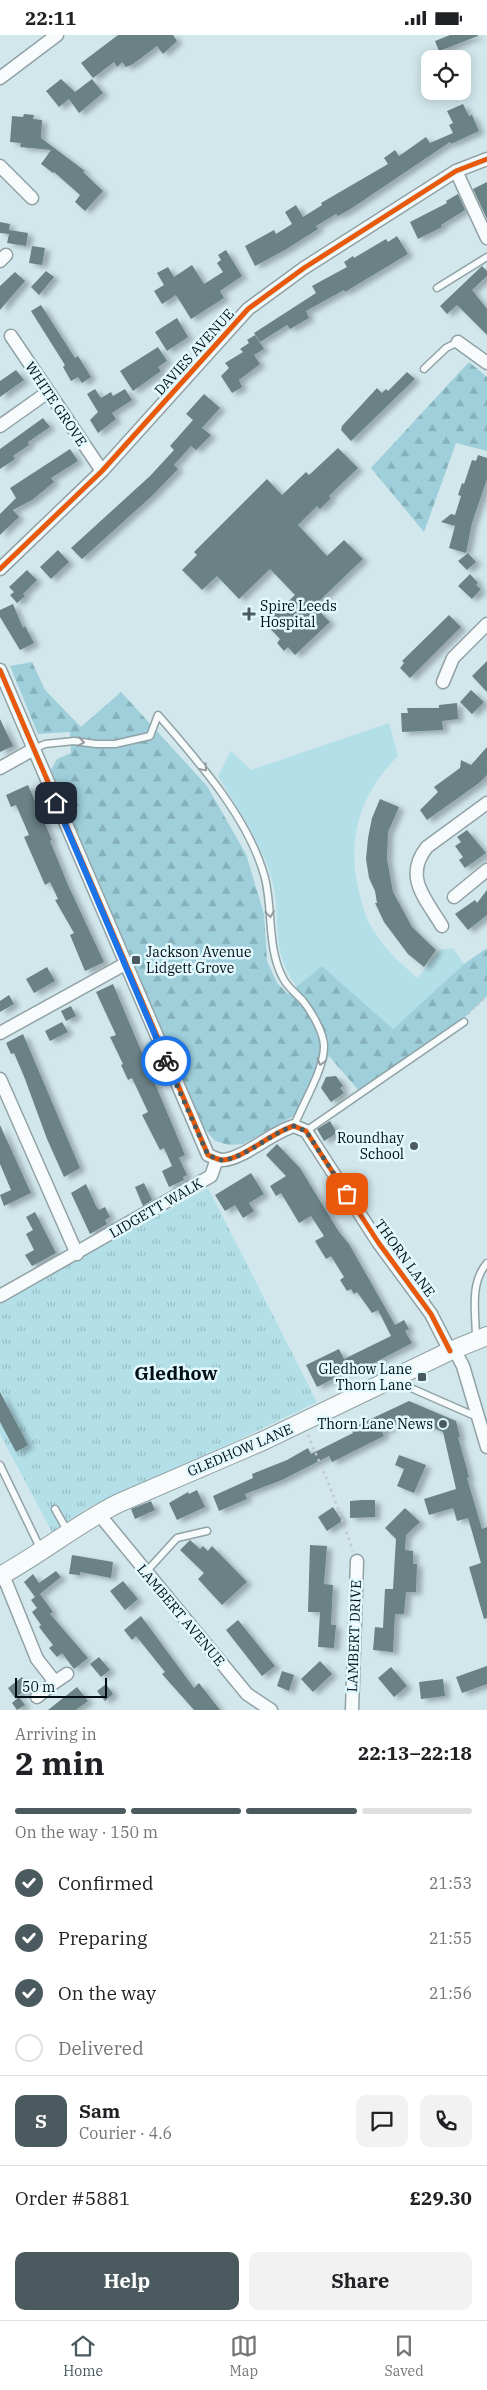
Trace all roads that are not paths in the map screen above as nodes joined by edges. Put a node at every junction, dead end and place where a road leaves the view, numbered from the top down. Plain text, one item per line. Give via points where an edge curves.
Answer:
1 (57, 35) edge
2 (0, 78) edge
3 (487, 159) edge
4 (0, 166) edge
5 (456, 171) junction
6 (32, 198) dead end
7 (487, 238) edge
8 (487, 257) edge
9 (437, 288) dead end
10 (11, 336) dead end
11 (458, 342) joint
12 (487, 363) edge
13 (424, 369) dead end
14 (48, 391) junction
15 (0, 426) edge
16 (102, 471) junction
17 (0, 569) edge
18 (487, 624) edge
19 (0, 670) edge
20 (443, 681) dead end
21 (34, 749) junction
22 (0, 768) edge
23 (485, 807) edge
24 (487, 869) edge
25 (454, 897) dead end
26 (442, 926) dead end
27 (125, 964) junction
28 (464, 1022) dead end
29 (0, 1033) edge
30 (0, 1079) edge
31 (300, 1128) junction
32 (217, 1159) junction
33 (77, 1253) junction
34 (487, 1263) edge
35 (0, 1296) edge
36 (482, 1338) edge
37 (452, 1350) junction
38 (391, 1380) junction
39 (478, 1418) junction
40 (487, 1447) edge
41 (0, 1465) edge
42 (55, 1509) dead end
43 (98, 1513) junction
44 (207, 1531) dead end
45 (69, 1534) junction
46 (42, 1551) junction
47 (357, 1561) road end
48 (146, 1572) junction
49 (2, 1576) edge
50 (67, 1674) dead end
51 (55, 1682) junction
52 (37, 1697) dead end
53 (271, 1710) edge
54 (352, 1710) edge

1 - 2 street
3 - 5 street, DAVIES AVENUE
4 - 6 street
5 - 7 street
5 - 16 street, DAVIES AVENUE via 304,268 248,309
8 - 9 lane
10 - 14 street, WHITE GROVE
11 - 12 street
11 - 13 lane via 446,348
14 - 15 street
14 - 16 street, WHITE GROVE
16 - 17 street, DAVIES AVENUE
18 - 20 street via 453,659
19 - 21 street
21 - 22 street
21 - 27 street
21 -> 31 lane via 45,744 74,741 115,744 150,736 158,715 210,775 250,841 265,878 274,948 283,979 305,1003 324,1043
23 - 26 street via 427,847 416,866 419,888
24 - 25 street
27 - 29 street
27 - 32 street via 203,1147 208,1155
28 - 31 lane
30 - 33 street
31 - 32 street via 284,1129 234,1157
31 - 37 street, THORN LANE via 431,1314
32 - 33 street, LIDGETT WALK via 211,1176
33 - 35 street, LIDGETT WALK
34 - 36 lane via 477,1282 474,1299
36 - 37 street, GLEDHOW LANE
37 - 38 street, GLEDHOW LANE
37 - 39 street, THORN LANE via 463,1366
38 - 39 lane
38 - 43 street, GLEDHOW LANE via 265,1440
39 - 40 street, THORN LANE
41 - 46 lane
42 - 45 lane
43 - 45 street, GLEDHOW LANE
43 - 48 street, LAMBERT AVENUE
44 - 48 lane via 177,1537
45 - 46 street, GLEDHOW LANE
46 - 49 street, GLEDHOW LANE
47 - 54 street, LAMBERT DRIVE
48 - 53 street, LAMBERT AVENUE via 248,1694
49 - 51 street via 37,1659
50 - 51 street
51 - 52 street

